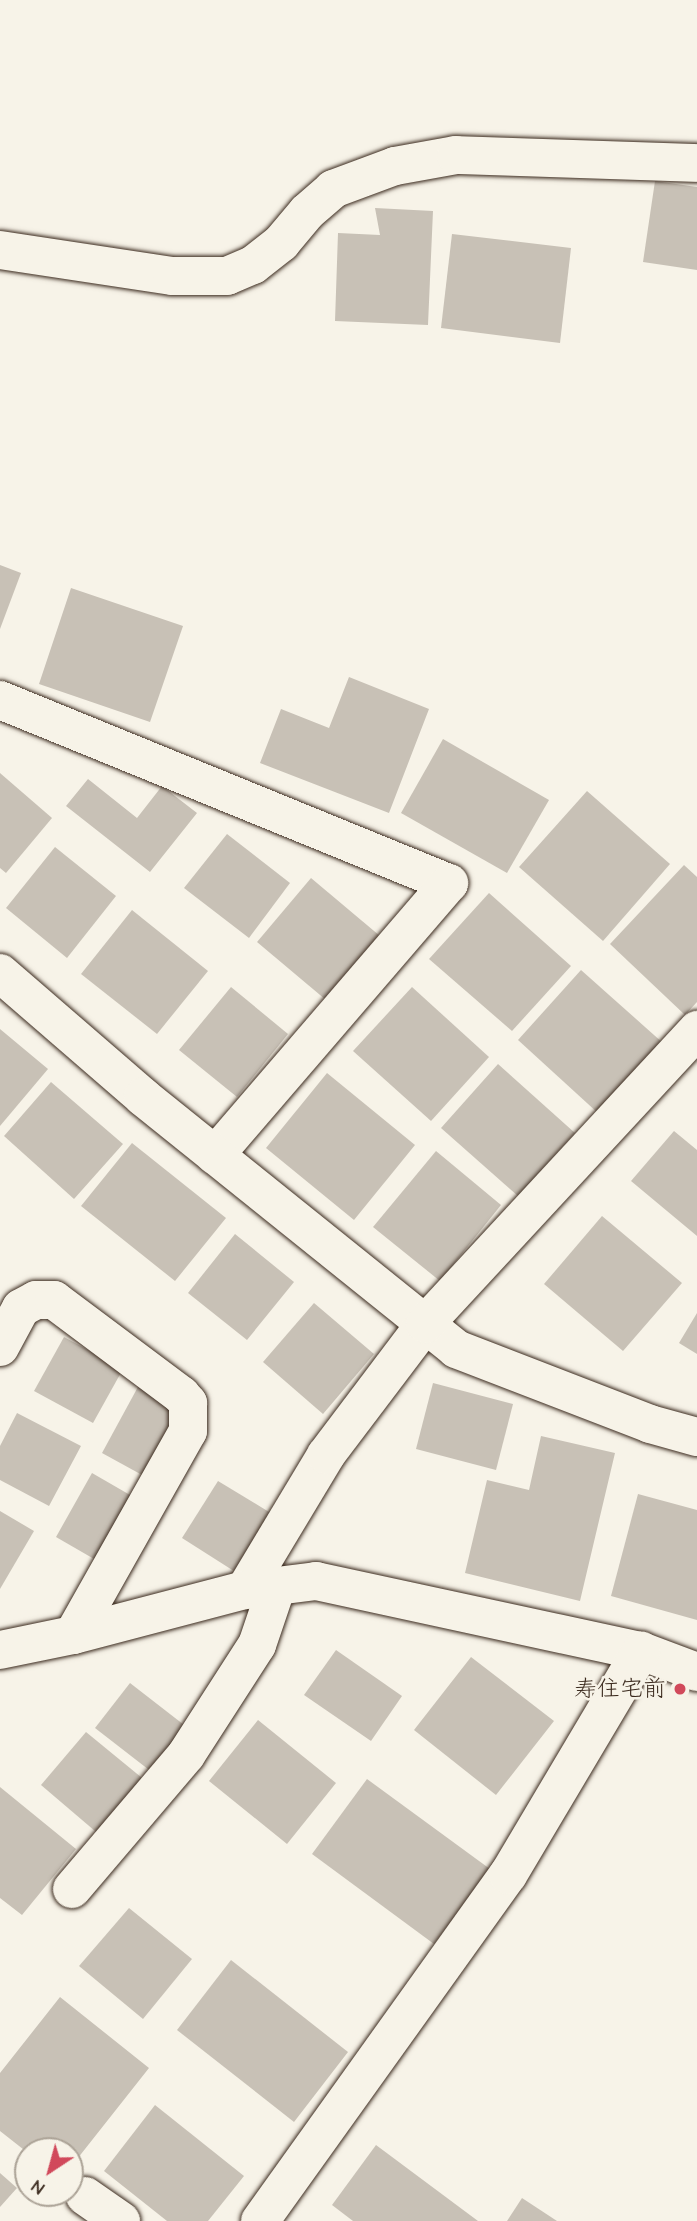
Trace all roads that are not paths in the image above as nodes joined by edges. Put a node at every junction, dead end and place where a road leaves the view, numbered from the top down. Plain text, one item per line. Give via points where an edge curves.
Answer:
1 (697, 163) edge
2 (0, 250) edge
3 (0, 700) edge
4 (0, 973) edge
5 (690, 1051) edge
6 (215, 1155) junction
7 (425, 1324) junction
8 (0, 1347) edge
9 (697, 1437) edge
10 (261, 1588) junction
11 (73, 1635) junction
12 (0, 1650) edge
13 (642, 1651) junction
14 (697, 1672) edge
15 (72, 1889) dead end
16 (85, 2196) dead end
17 (121, 2221) edge
18 (260, 2221) edge

1 - 2 street via 456,155 394,166 333,190 281,243 253,265 227,276 172,276
3 - 6 street via 449,883
4 - 6 street
5 - 7 street
6 - 7 street
7 - 9 street via 456,1349 650,1424
7 - 10 street via 327,1455
8 - 11 street via 21,1308 36,1300 54,1300 188,1403 188,1431
10 - 11 street
10 - 13 street via 316,1581
10 - 15 street via 257,1644 186,1755
11 - 12 street
13 - 14 street
13 - 18 street via 508,1875
16 - 17 street

